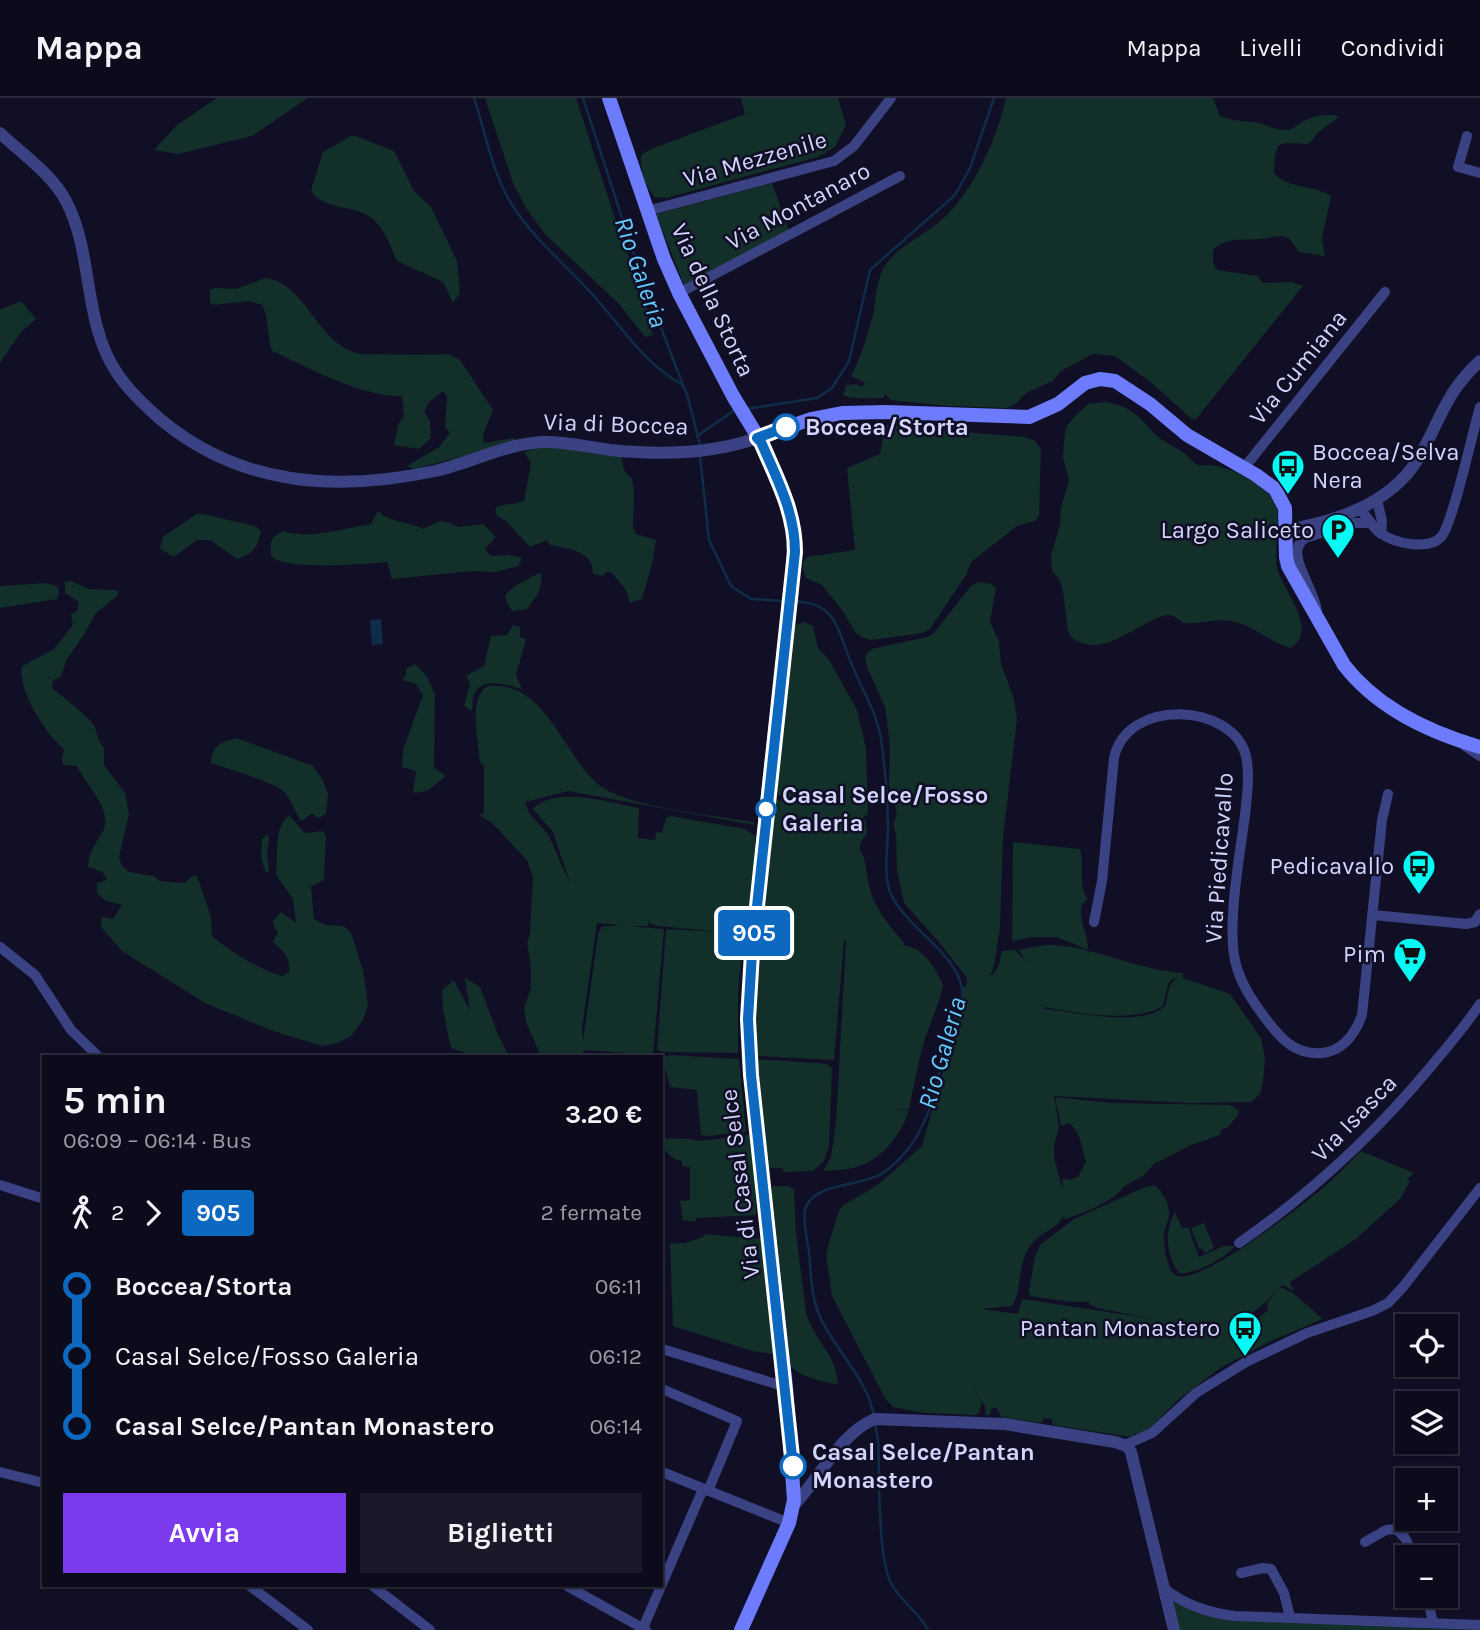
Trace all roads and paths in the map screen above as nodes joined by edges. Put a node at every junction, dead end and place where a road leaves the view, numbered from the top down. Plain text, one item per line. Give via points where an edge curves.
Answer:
1 (609, 98) edge
2 (891, 98) edge
3 (0, 133) edge
4 (1467, 136) dead end
5 (1480, 173) edge
6 (900, 176) dead end
7 (647, 211) junction
8 (1385, 292) dead end
9 (679, 293) junction
10 (1480, 361) edge
11 (1480, 407) edge
12 (757, 438) junction
13 (1244, 468) junction
14 (1377, 500) junction
15 (1359, 509) junction
16 (1371, 523) junction
17 (1286, 530) junction
18 (1381, 534) junction
19 (1317, 615) junction
20 (1459, 741) junction
21 (1480, 747) edge
22 (1480, 756) edge
23 (1388, 794) dead end
24 (1480, 914) edge
25 (1373, 915) junction
26 (1094, 922) dead end
27 (0, 947) edge
28 (1480, 1004) edge
29 (97, 1055) edge
30 (0, 1185) edge
31 (1480, 1188) edge
32 (42, 1198) edge
33 (1240, 1243) dead end
34 (663, 1349) edge
35 (786, 1387) junction
36 (663, 1389) edge
37 (1125, 1445) junction
38 (0, 1472) edge
39 (663, 1472) edge
40 (42, 1482) edge
41 (706, 1490) junction
42 (794, 1505) junction
43 (789, 1523) junction
44 (1365, 1542) dead end
45 (1408, 1545) edge
46 (1241, 1573) dead end
47 (251, 1587) edge
48 (374, 1587) edge
49 (573, 1587) edge
50 (1165, 1588) junction
51 (1430, 1608) edge
52 (1290, 1617) junction
53 (1433, 1623) junction
54 (1480, 1625) edge
55 (645, 1629) edge
56 (308, 1630) edge
57 (430, 1630) edge
58 (741, 1630) edge
59 (1174, 1630) edge

1 - 7 main road, Via della Storta
2 - 7 street, Via Mezzenile via 854,146 834,161
3 - 12 street, Via di Boccea via 48,177 68,205 80,239 100,337 116,372 175,431 225,460 281,477 337,482 437,471 542,442 625,452 710,449
4 - 5 street via 1458,167
6 - 9 street, Via Montanaro
7 - 9 main road, Via della Storta
8 - 13 street, Via Cumiana
9 - 12 main road, Via della Storta
10 - 14 street via 1456,384 1406,477
11 - 18 street via 1441,537 1414,544
12 - 13 main road, Via di Boccea via 836,414 1029,417 1058,404 1084,383 1108,379 1121,383 1187,435
12 - 35 main road, Via di Casal Selce via 788,505 794,536 748,1019
13 - 17 main road, Via di Boccea via 1270,484 1280,497
14 - 15 street
14 - 18 street
15 - 16 street
15 - 17 street
16 - 18 street
16 - 19 street via 1354,523 1299,543 1297,561 1311,588
17 - 19 main road, Via di Boccea via 1287,563
19 - 20 main road, Via di Boccea via 1344,664 1366,689 1414,721
20 - 21 main road, Via di Boccea
20 - 22 street
23 - 25 street, Via Piedicavallo
24 - 25 street via 1466,925
25 - 26 street, Via Piedicavallo via 1362,1016 1356,1029 1348,1040 1325,1052 1293,1048 1258,1008 1234,954 1246,756 1231,732 1211,720 1164,715 1133,726 1116,751
27 - 29 street via 35,975 76,1036
28 - 33 street, Via Isasca via 1363,1142 1301,1199
30 - 32 street
31 - 37 street via 1388,1303 1246,1362 1196,1393 1148,1436
34 - 35 street
35 - 42 main road, Via di Casal Selce
36 - 41 street via 737,1421
37 - 42 street via 1005,1424 876,1419 859,1428
37 - 50 street via 1134,1462
38 - 40 street
39 - 41 street
41 - 43 street
41 - 55 street
42 - 43 main road, Via di Casal Selce
43 - 58 main road, Via di Casal Selce
44 - 45 street via 1396,1529
46 - 52 street via 1271,1569
47 - 56 street
48 - 57 street
49 - 55 street
50 - 52 street via 1182,1600 1220,1614
50 - 59 street
51 - 53 street
52 - 53 street
53 - 54 street

